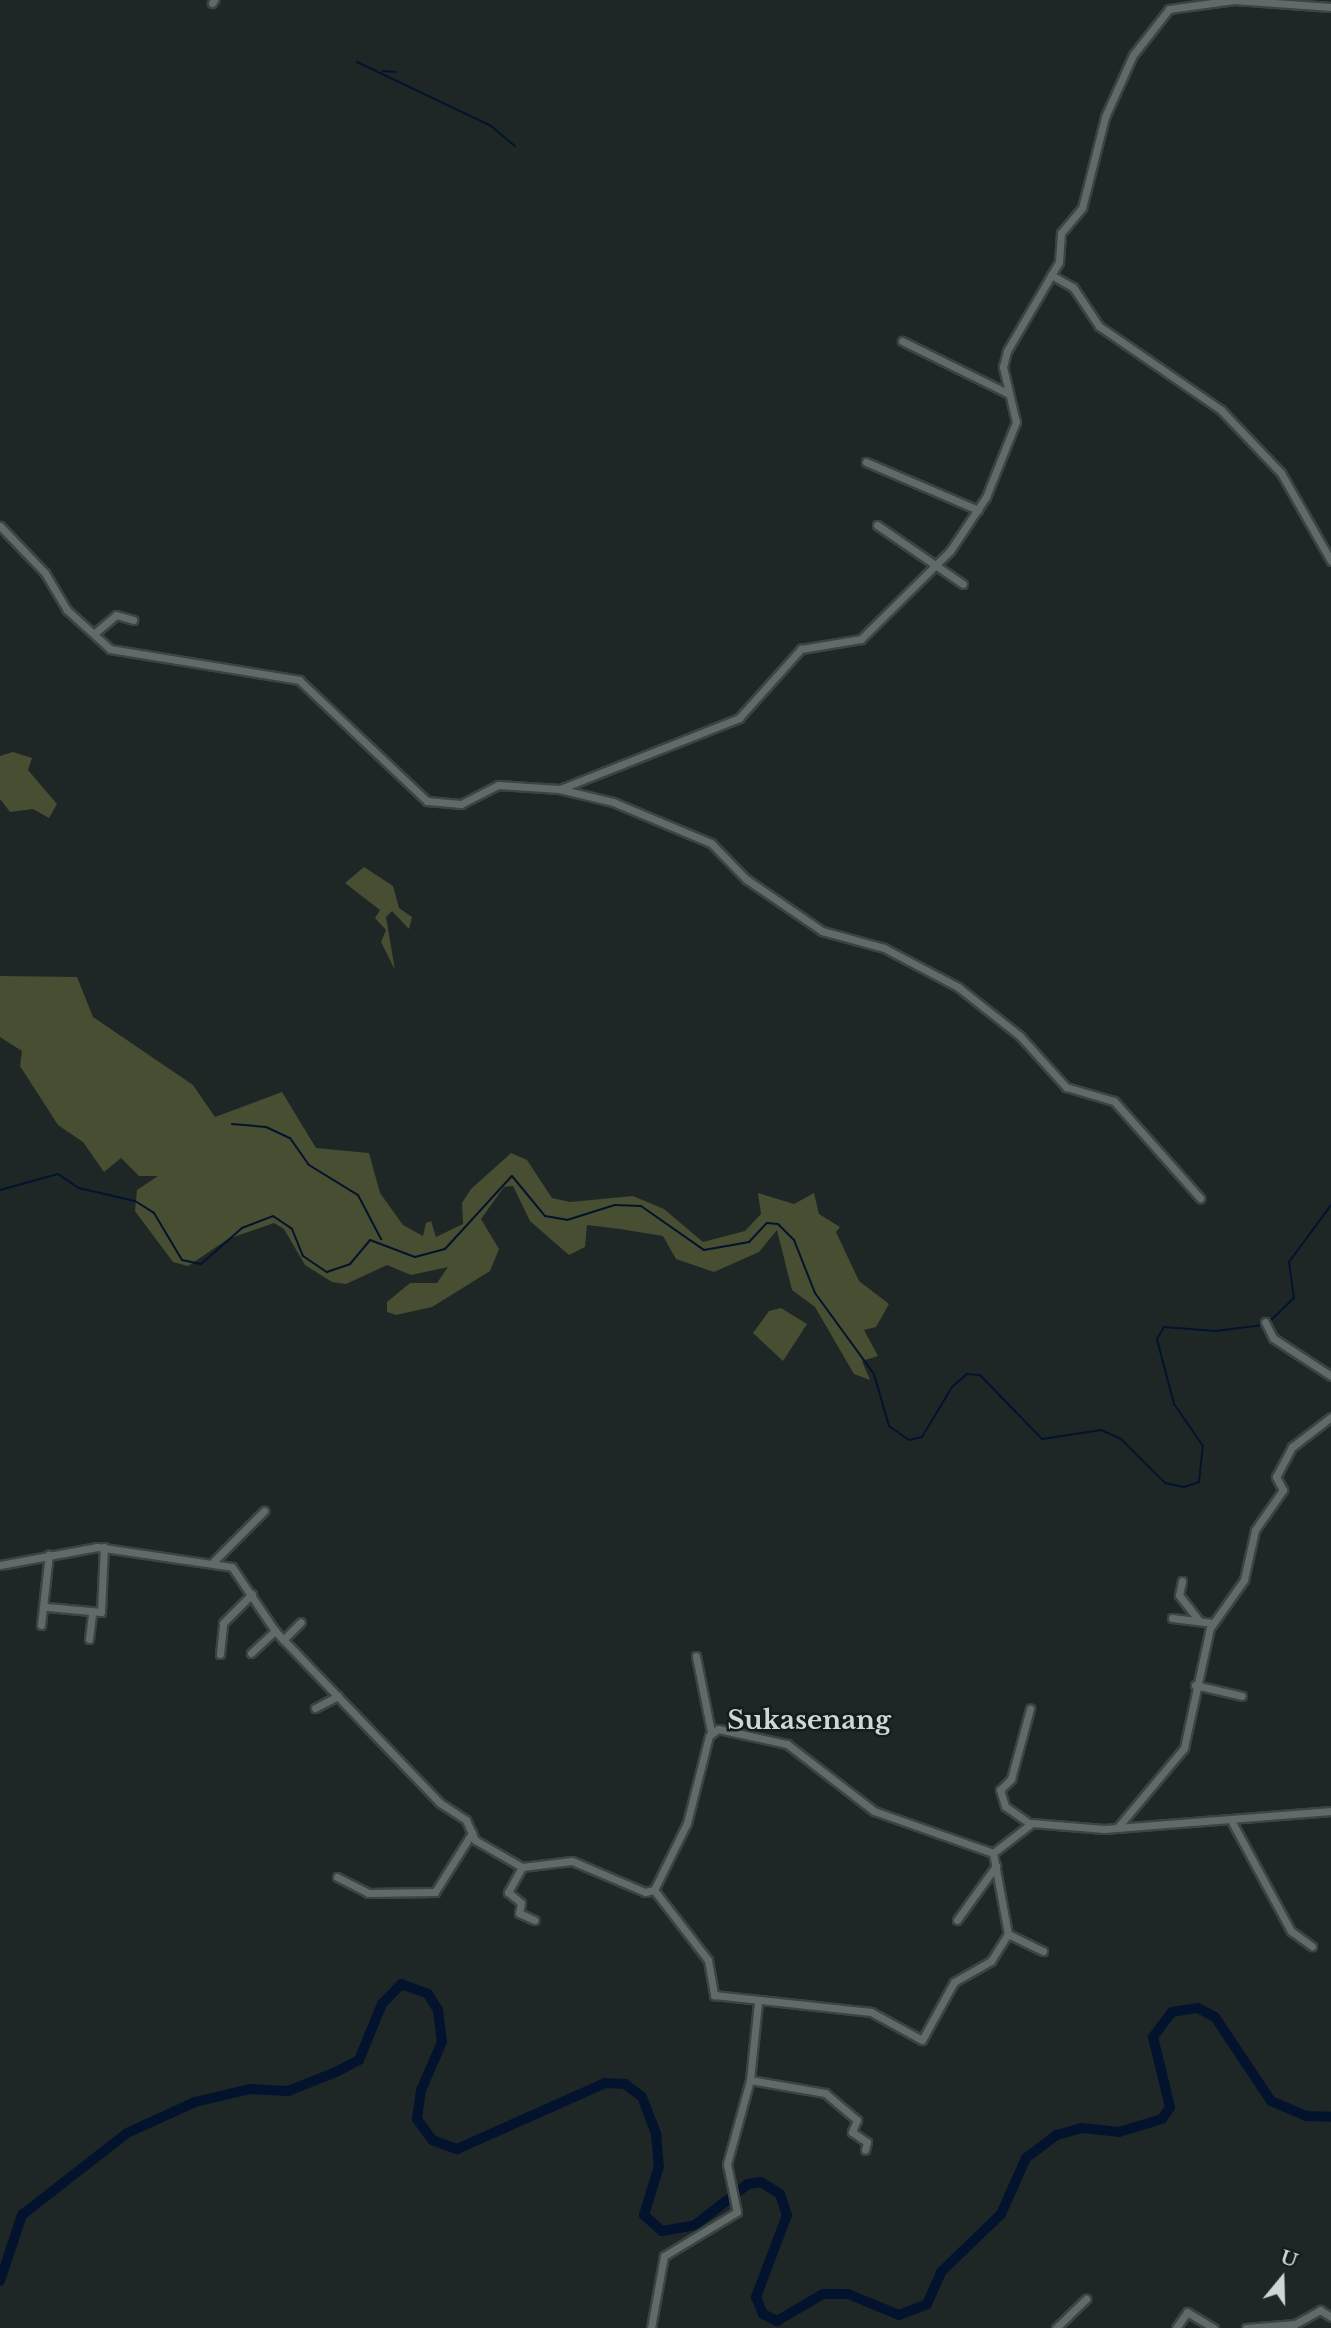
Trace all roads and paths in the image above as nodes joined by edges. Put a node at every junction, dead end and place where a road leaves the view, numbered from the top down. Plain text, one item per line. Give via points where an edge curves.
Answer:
1 (1308, 3) edge
2 (1331, 6) edge
3 (1051, 275) junction
4 (902, 341) dead end
5 (1006, 393) junction
6 (866, 462) dead end
7 (978, 510) junction
8 (877, 525) dead end
9 (0, 526) edge
10 (1331, 561) edge
11 (937, 566) junction
12 (963, 584) dead end
13 (134, 620) dead end
14 (96, 632) junction
15 (559, 789) junction
16 (1200, 1198) dead end
17 (1265, 1322) dead end
18 (1331, 1376) edge
19 (1331, 1417) edge
20 (264, 1511) dead end
21 (104, 1547) junction
22 (49, 1554) junction
23 (214, 1561) junction
24 (0, 1565) edge
25 (1182, 1581) dead end
26 (252, 1594) junction
27 (47, 1607) junction
28 (92, 1613) junction
29 (1172, 1618) dead end
30 (1199, 1621) junction
31 (301, 1622) dead end
32 (1213, 1623) junction
33 (41, 1625) dead end
34 (275, 1631) junction
35 (89, 1639) dead end
36 (283, 1640) junction
37 (251, 1653) dead end
38 (220, 1654) dead end
39 (695, 1656) dead end
40 (1197, 1684) junction
41 (338, 1696) junction
42 (1242, 1696) dead end
43 (315, 1708) dead end
44 (1030, 1709) dead end
45 (711, 1732) junction
46 (1331, 1811) edge
47 (1232, 1822) junction
48 (1028, 1824) junction
49 (1118, 1827) junction
50 (472, 1833) junction
51 (993, 1853) junction
52 (996, 1866) junction
53 (522, 1867) junction
54 (337, 1877) dead end
55 (654, 1890) junction
56 (534, 1920) dead end
57 (957, 1920) dead end
58 (1008, 1934) junction
59 (1312, 1946) dead end
60 (1043, 1951) dead end
61 (758, 2003) junction
62 (750, 2080) junction
63 (865, 2150) dead end
64 (1086, 2299) dead end
65 (1331, 2317) edge
66 (1297, 2326) edge
67 (651, 2328) edge
68 (1056, 2328) edge
69 (1176, 2328) edge
70 (1214, 2328) edge
71 (1246, 2328) edge

1 - 2 street
1 - 3 street via 1234,0 1169,9 1133,55 1105,117 1082,208 1060,233
3 - 5 street via 1007,351
3 - 10 street via 1073,287 1099,326 1221,410 1280,473
4 - 5 street
5 - 7 street via 1016,422
6 - 7 street
7 - 11 street
8 - 11 street
9 - 14 street via 24,556 39,566 67,610
11 - 12 street
11 - 15 street via 856,643 801,649 739,718
13 - 14 street via 116,615
14 - 15 street via 116,652 299,680 355,727 413,791 435,804 461,804 498,785
15 - 16 street via 613,802 711,843 752,884 822,931 884,948 958,987 1020,1036 1066,1087 1114,1101
17 - 18 street via 1268,1332
19 - 32 street via 1284,1460 1275,1479 1283,1490 1255,1530 1244,1580
20 - 23 street
21 - 22 street
21 - 23 street
21 - 28 street via 102,1611
22 - 24 street
22 - 27 street
23 - 26 street via 238,1571
25 - 30 street via 1179,1595
26 - 34 street
26 - 38 street via 223,1623
27 - 28 street
27 - 33 street
28 - 35 street
29 - 30 street
30 - 32 street
31 - 36 street
32 - 40 street
34 - 36 street
34 - 37 street
36 - 41 street
39 - 45 street
40 - 42 street
40 - 49 street via 1184,1748 1165,1779 1143,1794
41 - 43 street
41 - 50 street
44 - 48 street via 1011,1779 1000,1790 1005,1806
45 - 51 street via 787,1744 874,1811
45 - 55 street via 692,1808
46 - 47 street
47 - 49 street
47 - 59 street via 1291,1931
48 - 49 street
48 - 51 street
50 - 53 street via 479,1843
50 - 54 street via 435,1892 364,1892
51 - 52 street
52 - 57 street
52 - 58 street
53 - 55 street via 572,1861
53 - 56 street via 508,1892 521,1903 519,1913
55 - 61 street via 708,1960 713,1994
58 - 60 street
58 - 61 street via 991,1961 954,1982 926,2039 871,2012
61 - 62 street
62 - 63 street via 825,2093 857,2120 853,2133 867,2142
62 - 67 street via 727,2164 737,2208 661,2260
64 - 68 street
65 - 66 street via 1310,2312
66 - 71 street
69 - 70 street via 1185,2312

